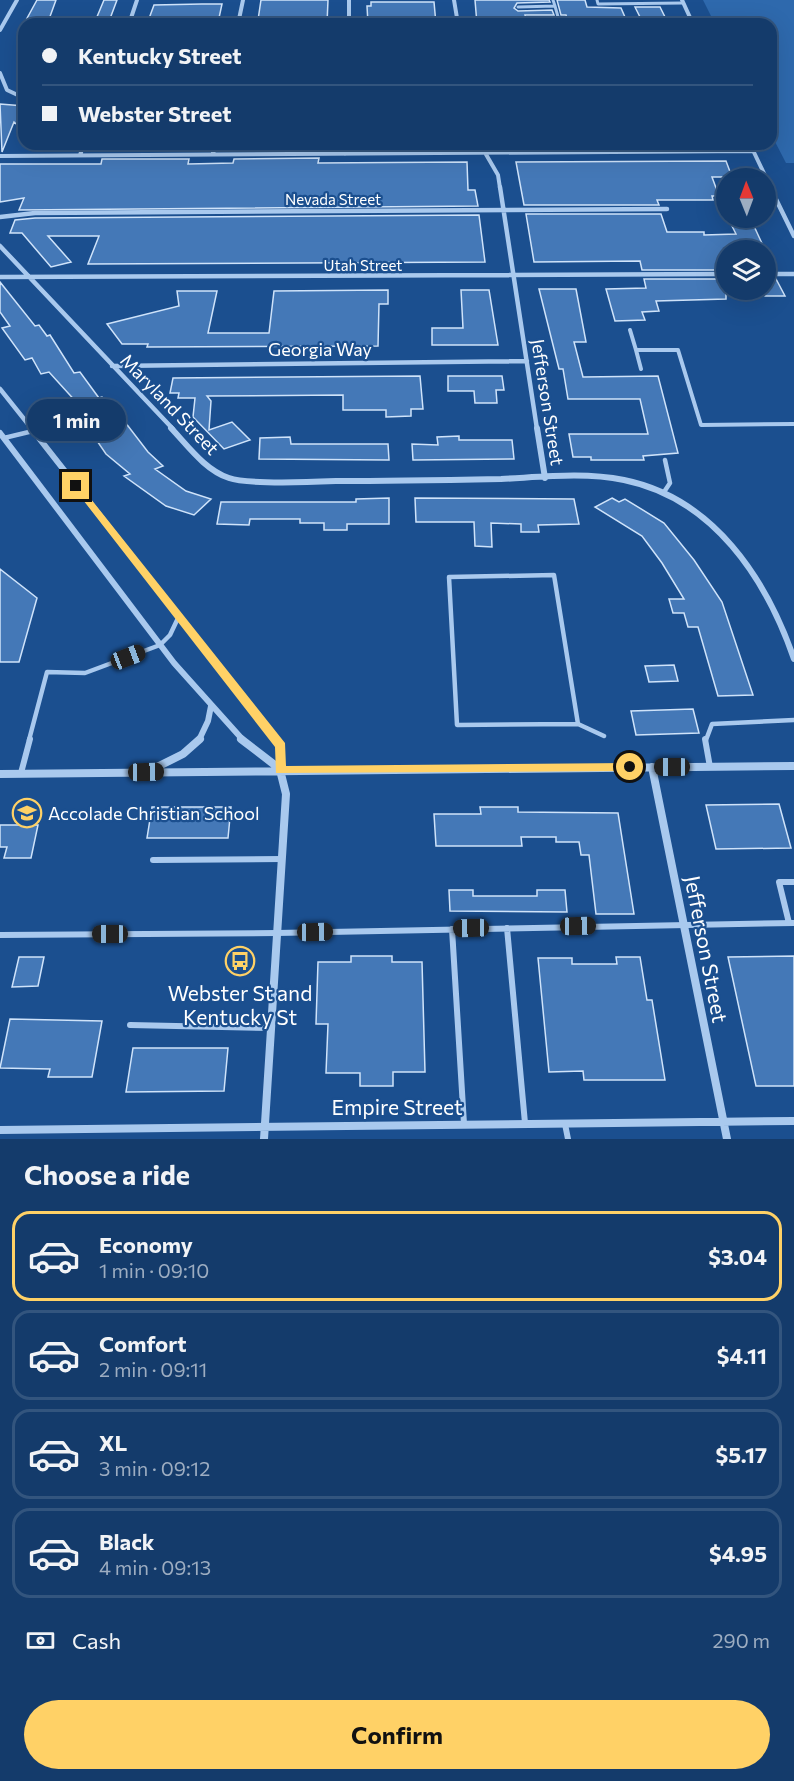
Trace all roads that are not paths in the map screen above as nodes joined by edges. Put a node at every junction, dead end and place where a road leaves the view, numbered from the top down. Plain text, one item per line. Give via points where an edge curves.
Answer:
1 (17, 0) edge
2 (137, 0) edge
3 (243, 0) edge
4 (349, 0) edge
5 (454, 0) edge
6 (553, 0) edge
7 (597, 0) edge
8 (664, 1) edge
9 (682, 1) edge
10 (555, 6) junction
11 (518, 7) dead end
12 (131, 18) edge
13 (239, 18) edge
14 (349, 18) edge
15 (457, 18) edge
16 (558, 18) edge
17 (690, 18) edge
18 (0, 30) edge
19 (0, 73) edge
20 (18, 95) edge
21 (82, 150) edge
22 (214, 150) edge
23 (345, 150) edge
24 (483, 150) edge
25 (753, 151) joint
26 (484, 153) junction
27 (213, 154) junction
28 (345, 154) junction
29 (80, 155) junction
30 (0, 156) edge
31 (667, 209) dead end
32 (502, 210) junction
33 (0, 217) edge
34 (794, 236) edge
35 (0, 246) edge
36 (716, 274) edge
37 (776, 274) edge
38 (794, 274) edge
39 (512, 276) junction
40 (0, 277) edge
41 (32, 279) junction
42 (630, 330) dead end
43 (636, 350) junction
44 (527, 361) junction
45 (112, 366) junction
46 (641, 369) dead end
47 (0, 389) edge
48 (794, 424) edge
49 (33, 431) junction
50 (2, 435) edge
51 (665, 460) dead end
52 (545, 478) junction
53 (663, 492) junction
54 (179, 616) junction
55 (160, 645) junction
56 (794, 658) edge
57 (211, 706) junction
58 (794, 720) edge
59 (578, 724) junction
60 (603, 736) dead end
61 (794, 766) edge
62 (652, 767) junction
63 (710, 767) junction
64 (280, 770) junction
65 (146, 772) junction
66 (21, 773) junction
67 (0, 774) edge
68 (282, 859) junction
69 (153, 860) dead end
70 (794, 882) edge
71 (684, 923) junction
72 (791, 923) edge
73 (507, 927) junction
74 (452, 929) junction
75 (277, 933) junction
76 (0, 935) edge
77 (130, 1025) dead end
78 (271, 1028) junction
79 (794, 1121) edge
80 (724, 1122) junction
81 (525, 1123) junction
82 (565, 1123) junction
83 (464, 1124) junction
84 (264, 1125) junction
85 (0, 1130) edge
86 (264, 1139) edge
87 (568, 1139) edge
88 (727, 1139) edge

1 - 18 street
2 - 12 street
3 - 13 street
4 - 14 street
5 - 15 street
6 - 10 lane
7 - 8 lane via 598,4
8 - 9 lane
9 - 17 street
10 - 11 lane
10 - 16 lane
19 - 20 street via 7,90
21 - 29 street
22 - 27 street
23 - 28 street
24 - 26 street, Jefferson Street
25 - 26 street
25 - 34 street
26 - 28 street
26 - 32 street, Jefferson Street via 498,175
27 - 28 street
27 - 29 street
29 - 30 street
31 - 32 street, Nevada Street
32 - 33 street, Nevada Street via 34,213
32 - 39 street, Jefferson Street
35 - 41 street, Maryland Street
36 - 39 street, Utah Street
37 - 38 street
39 - 41 street, Utah Street
39 - 44 street, Jefferson Street
40 - 41 street, Utah Street
41 - 45 street, Maryland Street
42 - 43 lane
43 - 46 lane
43 - 48 lane via 678,350 701,425
44 - 45 street, Georgia Way
44 - 52 street, Jefferson Street
45 - 52 street, Maryland Street via 209,468 230,479
47 - 49 street
49 - 50 lane
49 - 54 street
50 - 55 street
51 - 53 lane via 670,483
52 - 53 street, Jefferson Street via 603,478 640,483
53 - 56 street, Jefferson Street via 703,517 751,570 773,607
54 - 55 lane
54 - 64 street via 281,746
55 - 57 street
55 - 66 lane via 85,673 47,672
57 - 64 street via 249,747
57 - 65 street via 203,737 196,747
58 - 63 lane via 712,724 705,736
59 - 59 lane via 554,575 449,577 457,725
59 - 60 lane
61 - 63 street
62 - 63 street
62 - 64 street
62 - 71 street, Jefferson Street
64 - 65 street
64 - 68 street via 286,794
65 - 66 street
66 - 67 street
68 - 69 lane
68 - 75 street
70 - 72 lane via 779,882
71 - 72 lane
71 - 73 lane
71 - 80 street, Jefferson Street
73 - 74 lane
73 - 81 lane
74 - 75 lane
74 - 83 lane
75 - 76 lane
75 - 78 street
77 - 78 lane
78 - 84 street
79 - 80 street, Empire Street
80 - 82 street, Empire Street
80 - 88 street, Jefferson Street
81 - 82 street, Empire Street
81 - 83 street, Empire Street
82 - 87 lane
83 - 84 street, Empire Street
84 - 85 street, Empire Street
84 - 86 street

